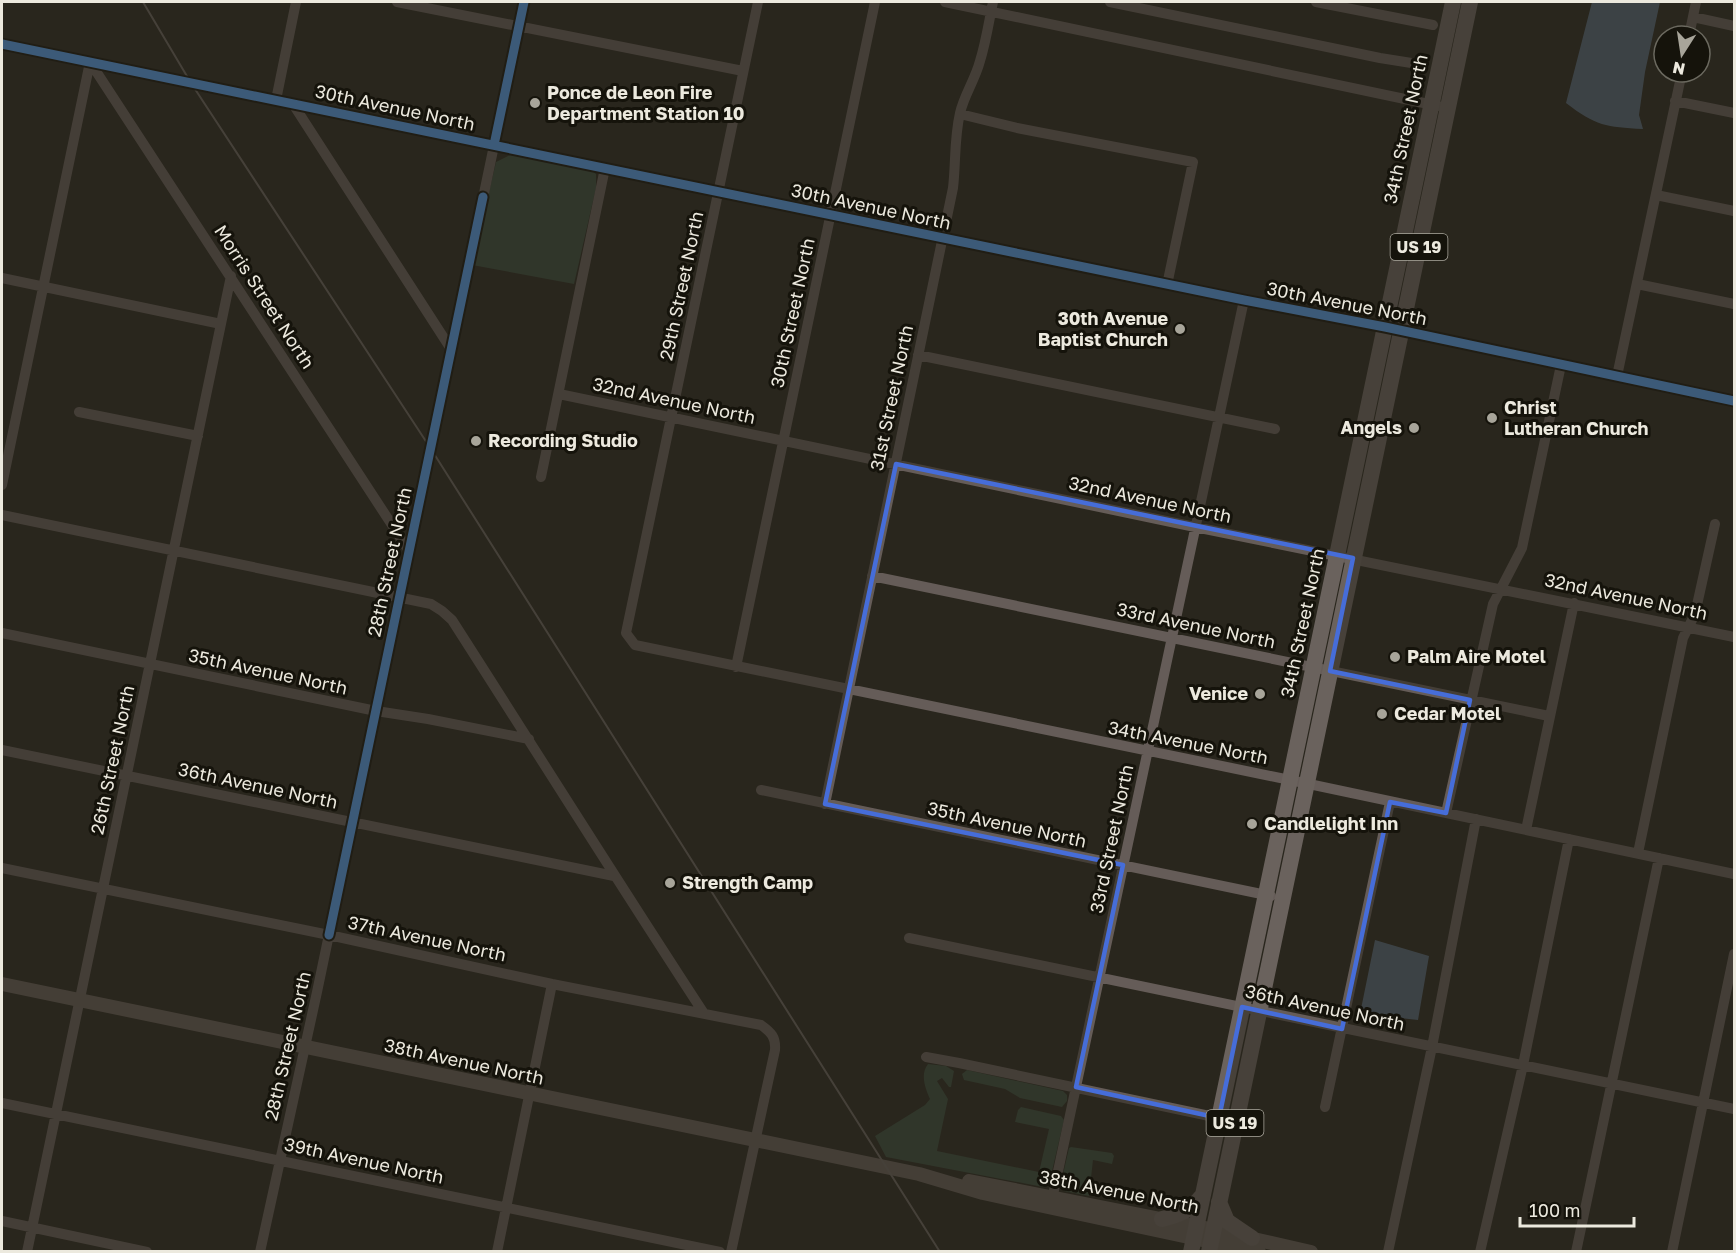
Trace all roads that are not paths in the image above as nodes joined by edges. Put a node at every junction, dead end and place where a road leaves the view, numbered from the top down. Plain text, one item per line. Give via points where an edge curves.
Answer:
1 (296, 2) edge
2 (397, 2) edge
3 (524, 2) edge
4 (758, 2) edge
5 (874, 2) edge
6 (945, 2) edge
7 (1110, 2) edge
8 (1316, 2) edge
9 (1453, 2) edge
10 (1470, 2) edge
11 (1696, 2) edge
12 (992, 6) edge
13 (1693, 17) junction
14 (1692, 24) edge
15 (1433, 25) dead end
16 (1734, 26) edge
17 (519, 27) junction
18 (2, 44) edge
19 (90, 62) junction
20 (1424, 65) dead end
21 (743, 71) junction
22 (1680, 84) edge
23 (276, 100) junction
24 (1676, 101) junction
25 (293, 104) junction
26 (1440, 107) junction
27 (1734, 113) edge
28 (960, 114) junction
29 (494, 146) junction
30 (605, 168) junction
31 (718, 192) junction
32 (1656, 195) junction
33 (1734, 211) edge
34 (830, 215) junction
35 (942, 238) junction
36 (231, 276) junction
37 (2, 278) edge
38 (1637, 284) junction
39 (1167, 285) junction
40 (43, 286) junction
41 (1244, 300) junction
42 (1734, 304) edge
43 (221, 324) junction
44 (1393, 329) junction
45 (452, 349) junction
46 (918, 355) junction
47 (1561, 365) junction
48 (1617, 376) junction
49 (559, 394) junction
50 (1734, 401) edge
51 (78, 412) dead end
52 (1219, 417) junction
53 (672, 418) junction
54 (1275, 429) dead end
55 (198, 436) junction
56 (783, 441) junction
57 (896, 464) junction
58 (541, 477) dead end
59 (2, 485) edge
60 (2, 515) edge
61 (1715, 524) dead end
62 (1195, 527) junction
63 (175, 551) junction
64 (410, 551) junction
65 (1345, 557) junction
66 (872, 576) junction
67 (1502, 588) junction
68 (400, 597) junction
69 (1574, 603) junction
70 (1688, 627) junction
71 (2, 633) edge
72 (1734, 637) edge
73 (1172, 638) junction
74 (635, 645) joint
75 (150, 665) junction
76 (736, 667) junction
77 (1322, 669) junction
78 (849, 689) junction
79 (1470, 700) junction
80 (376, 711) junction
81 (1549, 716) junction
82 (529, 739) junction
83 (2, 750) edge
84 (1148, 752) junction
85 (126, 776) junction
86 (1298, 782) junction
87 (761, 790) dead end
88 (1389, 802) junction
89 (825, 804) junction
90 (1446, 813) junction
91 (1476, 819) junction
92 (353, 822) junction
93 (1526, 830) junction
94 (1569, 839) junction
95 (1638, 854) junction
96 (1659, 858) junction
97 (1123, 865) junction
98 (2, 868) edge
99 (1734, 874) edge
100 (614, 876) junction
101 (102, 889) junction
102 (1274, 897) junction
103 (329, 935) junction
104 (909, 938) dead end
105 (1734, 954) edge
106 (1100, 978) junction
107 (2, 984) edge
108 (552, 984) junction
109 (79, 1000) junction
110 (1250, 1009) junction
111 (703, 1012) junction
112 (1342, 1029) junction
113 (304, 1047) junction
114 (1432, 1047) junction
115 (926, 1057) dead end
116 (1523, 1065) junction
117 (1228, 1074) junction
118 (1612, 1084) junction
119 (1076, 1087) junction
120 (529, 1094) junction
121 (2, 1103) edge
122 (1702, 1103) junction
123 (1325, 1107) dead end
124 (1734, 1109) edge
125 (56, 1115) junction
126 (1219, 1118) junction
127 (1235, 1122) junction
128 (754, 1141) junction
129 (279, 1160) junction
130 (1202, 1196) junction
131 (1052, 1202) junction
132 (1219, 1202) junction
133 (506, 1207) junction
134 (1162, 1219) junction
135 (2, 1221) edge
136 (33, 1228) junction
137 (1193, 1238) edge
138 (1211, 1241) edge
139 (1255, 1245) edge
140 (27, 1251) edge
141 (147, 1251) edge
142 (260, 1251) edge
143 (497, 1251) edge
144 (720, 1251) edge
145 (731, 1251) edge
146 (1311, 1251) edge
147 (1388, 1251) edge
148 (1480, 1251) edge
149 (1576, 1251) edge
150 (1671, 1251) edge

1 - 23 street
2 - 17 street
3 - 17 street, 28th Street North
4 - 21 street, 29th Street North
5 - 34 street, 30th Street North
6 - 12 street
7 - 20 street
8 - 15 street
9 - 26 highway, 34th Street North / US 19
10 - 26 highway, 34th Street North / US 19
11 - 13 street
12 - 26 street
12 - 28 street, 31st Street North via 981,59
13 - 14 street
13 - 16 street
17 - 21 street
17 - 29 street, 28th Street North
18 - 19 street, 30th Avenue North
19 - 23 street, 30th Avenue North
19 - 36 street, Morris Street North
19 - 40 street
21 - 31 street, 29th Street North
22 - 24 street
23 - 25 street, 30th Avenue North
24 - 27 street
24 - 32 street
25 - 29 street, 30th Avenue North
25 - 45 street
26 - 44 highway, 34th Street North / US 19
28 - 35 street, 31st Street North via 954,145 953,188
28 - 39 street via 1193,162
29 - 30 street, 30th Avenue North
29 - 45 street, 28th Street North
30 - 31 street, 30th Avenue North
30 - 49 street
31 - 34 street, 30th Avenue North
31 - 53 street, 29th Street North
32 - 33 street
32 - 38 street
34 - 35 street, 30th Avenue North
34 - 56 street, 30th Street North
35 - 39 street, 30th Avenue North
35 - 46 street, 31st Street North
36 - 43 street, 26th Street North
36 - 64 street, Morris Street North
37 - 40 street
38 - 42 street
38 - 48 street
39 - 41 street, 30th Avenue North
40 - 43 street
40 - 59 street
41 - 44 street, 30th Avenue North
41 - 52 street, 33rd Street North
43 - 55 street, 26th Street North
44 - 47 street, 30th Avenue North
44 - 65 highway, 34th Street North / US 19
45 - 64 street, 28th Street North
46 - 52 street
46 - 57 street, 31st Street North
47 - 48 street, 30th Avenue North
47 - 67 street via 1522,548
48 - 50 street, 30th Avenue North
49 - 53 street, 32nd Avenue North
49 - 58 street
51 - 55 street
52 - 54 street
52 - 62 street, 33rd Street North
53 - 56 street, 32nd Avenue North
53 - 74 street, 29th Street North via 626,633
55 - 63 street, 26th Street North
56 - 57 street, 32nd Avenue North
56 - 76 street, 30th Street North
57 - 62 street, 32nd Avenue North
57 - 66 street, 31st Street North
60 - 63 street
61 - 70 street via 1695,614
62 - 65 street, 32nd Avenue North
62 - 73 street, 33rd Street North
63 - 68 street
63 - 75 street, 26th Street North
64 - 68 street, 28th Street North
65 - 67 street, 32nd Avenue North
65 - 77 highway, 34th Street North / US 19
66 - 73 street, 33rd Avenue North
66 - 78 street, 31st Street North
67 - 69 street, 32nd Avenue North
67 - 79 street via 1493,604
68 - 80 street, 28th Street North
68 - 82 street via 431,604 452,620
69 - 70 street, 32nd Avenue North
69 - 81 street
70 - 72 street, 32nd Avenue North
70 - 95 street
71 - 75 street, 35th Avenue North
73 - 77 street, 33rd Avenue North
73 - 84 street, 33rd Street North
74 - 76 street, 34th Avenue North
75 - 80 street, 35th Avenue North
75 - 85 street, 26th Street North
76 - 78 street, 34th Avenue North
77 - 79 street, 33rd Avenue North
77 - 86 highway, 34th Street North / US 19
78 - 84 street, 34th Avenue North
78 - 89 street, 31st Street North
79 - 81 street, 33rd Avenue North
79 - 90 street
80 - 82 street, 35th Avenue North
80 - 92 street, 28th Street North
81 - 93 street
82 - 100 street
83 - 85 street, 36th Avenue North
84 - 86 street, 34th Avenue North
84 - 97 street, 33rd Street North
85 - 92 street, 36th Avenue North
85 - 101 street, 26th Street North
86 - 88 street, 34th Avenue North
86 - 102 highway, 34th Street North / US 19
87 - 89 street, 35th Avenue North
88 - 90 street, 34th Avenue North
88 - 112 street
89 - 97 street, 35th Avenue North
90 - 91 street, 34th Avenue North
91 - 93 street, 34th Avenue North
91 - 114 street
92 - 100 street, 36th Avenue North
92 - 103 street, 28th Street North
93 - 94 street, 34th Avenue North
94 - 95 street, 34th Avenue North
94 - 116 street
95 - 96 street, 34th Avenue North
96 - 99 street, 34th Avenue North
96 - 118 street
97 - 102 street, 35th Avenue North
97 - 106 street, 33rd Street North
98 - 101 street, 37th Avenue North
100 - 111 street
101 - 103 street, 37th Avenue North
101 - 109 street, 26th Street North
102 - 110 highway, 34th Street North / US 19
103 - 108 street, 37th Avenue North
103 - 113 street, 28th Street North
104 - 106 street, 36th Avenue North
105 - 122 street
106 - 110 street, 36th Avenue North
106 - 119 street, 33rd Street North
107 - 109 main road, 38th Avenue North
108 - 111 street, 37th Avenue North
108 - 120 street
109 - 113 main road, 38th Avenue North
109 - 125 street, 26th Street North
110 - 112 street, 36th Avenue North
110 - 117 highway, 34th Street North / US 19
110 - 127 highway, 34th Street North / US 19
111 - 128 street, 37th Avenue North via 761,1025 772,1033 774,1050
112 - 114 street, 36th Avenue North
112 - 123 street
113 - 120 main road, 38th Avenue North
113 - 129 street, 28th Street North
114 - 116 street, 36th Avenue North
114 - 147 street
115 - 119 street
116 - 118 street, 36th Avenue North
116 - 148 street
117 - 126 highway, 34th Street North / US 19
117 - 127 highway via 1228,1107
118 - 122 street, 36th Avenue North
118 - 149 street
119 - 126 street
119 - 131 street, 33rd Street North
120 - 128 main road, 38th Avenue North
120 - 133 street
121 - 125 street, 39th Avenue North
122 - 124 street, 36th Avenue North
122 - 150 street
125 - 129 street, 39th Avenue North
125 - 136 street, 26th Street North
126 - 130 highway, 34th Street North / US 19
127 - 132 highway, 34th Street North / US 19
128 - 131 main road, 38th Avenue North via 919,1174 983,1193
128 - 145 street
129 - 133 street, 39th Avenue North
129 - 142 street, 28th Street North
130 - 134 highway via 1185,1212
130 - 137 highway, 34th Street North / US 19
131 - 134 main road, 38th Avenue North
131 - 137 main road, 38th Avenue North
132 - 138 highway, 34th Street North / US 19
132 - 139 highway via 1227,1221
133 - 143 street
133 - 144 street, 39th Avenue North
134 - 137 main road, 38th Avenue North
135 - 136 street
136 - 140 street, 26th Street North
136 - 141 street
137 - 138 main road, 38th Avenue North
138 - 139 main road, 38th Avenue North
139 - 146 main road, 38th Avenue North

